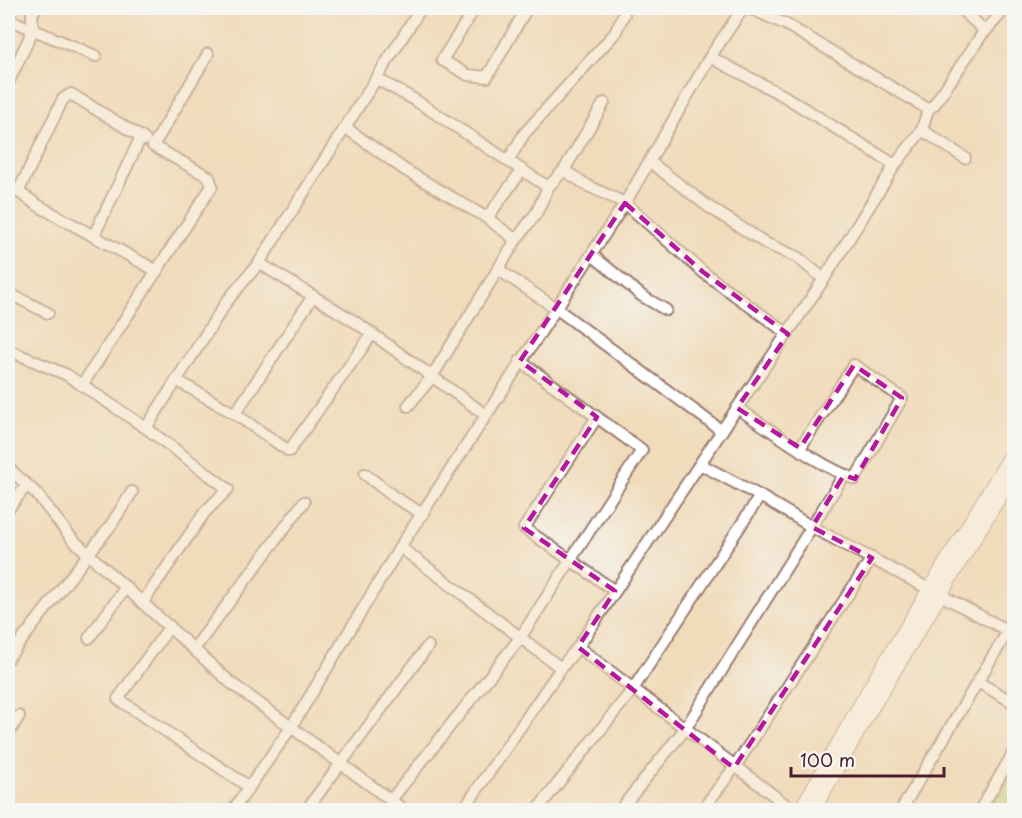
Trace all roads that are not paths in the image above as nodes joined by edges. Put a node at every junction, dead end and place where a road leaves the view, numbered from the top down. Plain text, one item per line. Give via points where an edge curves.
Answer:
1 (36, 8) edge
2 (421, 8) edge
3 (475, 8) edge
4 (526, 8) edge
5 (624, 8) edge
6 (960, 8) edge
7 (1006, 8) edge
8 (8, 19) edge
9 (33, 30) junction
10 (985, 31) junction
11 (208, 54) dead end
12 (96, 56) dead end
13 (710, 57) junction
14 (377, 79) junction
15 (8, 83) edge
16 (604, 103) dead end
17 (928, 109) junction
18 (346, 128) junction
19 (922, 129) junction
20 (141, 137) junction
21 (153, 146) junction
22 (965, 158) dead end
23 (508, 161) junction
24 (650, 162) junction
25 (895, 165) junction
26 (522, 170) junction
27 (564, 170) junction
28 (8, 185) edge
29 (548, 187) junction
30 (18, 192) junction
31 (625, 202) junction
32 (487, 218) junction
33 (94, 235) junction
34 (516, 240) junction
35 (592, 255) junction
36 (259, 263) junction
37 (499, 270) junction
38 (157, 271) junction
39 (824, 279) junction
40 (8, 293) edge
41 (313, 296) junction
42 (556, 309) junction
43 (666, 310) dead end
44 (48, 313) dead end
45 (372, 334) junction
46 (788, 334) junction
47 (8, 350) edge
48 (520, 362) junction
49 (431, 378) junction
50 (176, 380) junction
51 (82, 385) junction
52 (408, 406) dead end
53 (737, 408) junction
54 (235, 414) junction
55 (486, 416) junction
56 (597, 417) junction
57 (146, 428) junction
58 (722, 431) junction
59 (800, 448) junction
60 (1014, 451) edge
61 (700, 464) junction
62 (8, 468) edge
63 (1014, 472) edge
64 (364, 474) dead end
65 (844, 475) junction
66 (27, 484) junction
67 (132, 492) dead end
68 (760, 496) junction
69 (304, 502) dead end
70 (8, 509) edge
71 (423, 514) junction
72 (812, 527) junction
73 (400, 547) junction
74 (87, 553) junction
75 (873, 558) junction
76 (572, 562) junction
77 (126, 587) junction
78 (615, 591) junction
79 (936, 591) junction
80 (143, 602) junction
81 (170, 626) junction
82 (1011, 632) edge
83 (89, 638) dead end
84 (519, 638) junction
85 (428, 646) dead end
86 (578, 647) junction
87 (194, 649) junction
88 (8, 658) edge
89 (561, 669) junction
90 (978, 682) junction
91 (633, 689) junction
92 (1014, 703) edge
93 (19, 717) dead end
94 (292, 726) junction
95 (685, 729) junction
96 (8, 734) edge
97 (1014, 752) edge
98 (341, 763) junction
99 (734, 768) junction
100 (249, 787) junction
101 (391, 800) junction
102 (307, 809) edge
103 (233, 810) edge
104 (404, 810) edge
105 (464, 810) edge
106 (537, 810) edge
107 (620, 810) edge
108 (702, 810) edge
109 (793, 810) edge
110 (801, 810) edge
111 (813, 810) edge
112 (902, 810) edge
113 (980, 810) edge

1 - 9 street via 32,14
2 - 14 street
3 - 4 street via 442,60 468,75 487,77
5 - 23 street via 615,33 524,134
6 - 10 street
7 - 10 street
8 - 9 street
9 - 12 street
9 - 15 street
10 - 17 street
11 - 21 street
13 - 17 street via 743,8 754,10 787,25
13 - 24 street
13 - 25 street via 784,96
14 - 18 street
14 - 23 street
16 - 27 street
17 - 19 street
18 - 32 street via 405,170
18 - 36 street
19 - 22 street
19 - 25 street
20 - 21 street
20 - 30 street via 70,94 63,99
20 - 33 street
21 - 38 street via 209,177 212,186
23 - 26 street
24 - 31 street
24 - 39 street via 709,207 767,244 797,257
25 - 39 street
26 - 29 street
26 - 32 street
27 - 29 street
27 - 31 street via 588,186
28 - 30 street
29 - 34 street via 537,212
30 - 33 street
31 - 35 street
31 - 46 street via 703,272
32 - 34 street
33 - 38 street
34 - 37 street
35 - 42 street
35 - 43 street via 642,296
36 - 41 street
36 - 50 street via 227,301
37 - 42 street
37 - 49 street
38 - 51 street
39 - 46 street
40 - 44 street
41 - 45 street
41 - 54 street
42 - 48 street
42 - 58 street
45 - 49 street
45 - 54 street via 289,451
46 - 53 street
47 - 51 street via 68,375
48 - 55 street
48 - 56 street
49 - 52 street
49 - 55 street
50 - 54 street
50 - 57 street
51 - 57 street
53 - 58 street
53 - 59 street
55 - 71 street
56 - 76 street via 642,450
56 - 76 street via 524,528
57 - 80 street via 228,489 205,512
58 - 61 street
59 - 65 street
59 - 65 street via 854,365 902,398 855,479
60 - 79 street
61 - 68 street
61 - 78 street
62 - 66 street
63 - 79 street
64 - 71 street
65 - 72 street
66 - 70 street
66 - 74 street
67 - 74 street
68 - 72 street
68 - 91 street
69 - 87 street
71 - 73 street
72 - 75 street
72 - 95 street
73 - 84 street
73 - 94 street
74 - 77 street
74 - 88 street
75 - 79 street
75 - 99 street
76 - 78 street
76 - 84 street
77 - 80 street
77 - 83 street
78 - 86 street
79 - 82 street
79 - 110 street via 870,688
79 - 111 street
80 - 81 street
81 - 87 street
81 - 100 street via 118,699
82 - 90 street
84 - 89 street
84 - 101 street
85 - 98 street
86 - 89 street
86 - 91 street
87 - 94 street via 231,683
89 - 105 street
90 - 92 street
90 - 112 street
91 - 95 street
91 - 106 street
93 - 96 street
94 - 98 street
94 - 100 street
95 - 99 street
95 - 107 street
97 - 113 street
98 - 101 street
98 - 102 street
99 - 108 street
99 - 109 street
100 - 103 street
101 - 104 street

